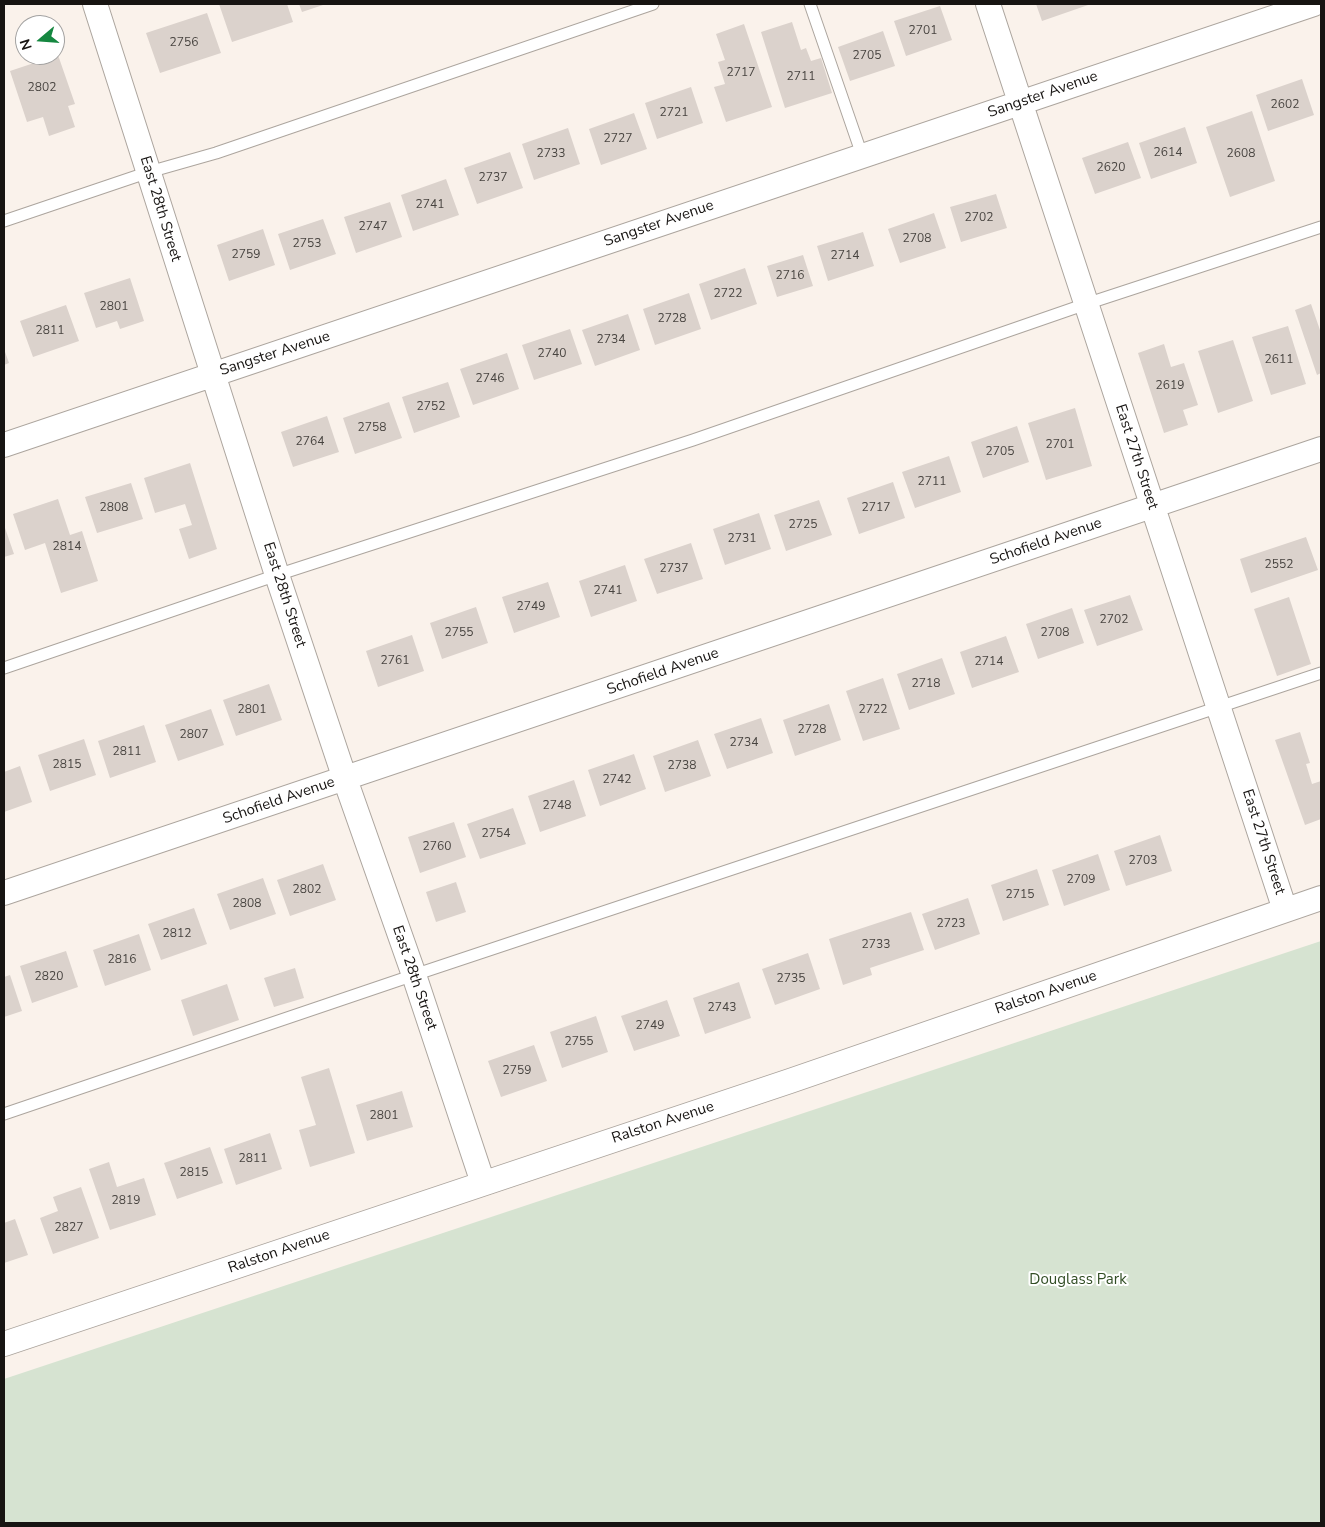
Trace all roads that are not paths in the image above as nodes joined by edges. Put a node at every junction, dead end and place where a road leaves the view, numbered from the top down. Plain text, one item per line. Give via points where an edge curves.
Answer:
1 (95, 4) edge
2 (653, 4) edge
3 (810, 4) edge
4 (988, 4) edge
5 (1314, 4) edge
6 (1020, 102) junction
7 (862, 156) junction
8 (149, 172) junction
9 (4, 221) edge
10 (1321, 227) edge
11 (1086, 304) junction
12 (212, 375) junction
13 (4, 445) edge
14 (1321, 449) edge
15 (1152, 506) junction
16 (277, 575) junction
17 (4, 668) edge
18 (1321, 673) edge
19 (1218, 708) junction
20 (345, 779) junction
21 (4, 893) edge
22 (1321, 898) edge
23 (1285, 910) junction
24 (414, 975) junction
25 (4, 1114) edge
26 (483, 1183) junction
27 (4, 1344) edge

1 - 8 street, East 28th Street
2 - 8 lane via 226,150
3 - 7 lane
4 - 6 street, East 27th Street
5 - 6 street, Sangster Avenue
6 - 7 street, Sangster Avenue
6 - 11 street, East 27th Street
7 - 12 street, Sangster Avenue
8 - 9 lane
8 - 12 street, East 28th Street
10 - 11 lane
11 - 15 street, East 27th Street
11 - 16 lane via 693,440
12 - 13 street, Sangster Avenue
12 - 16 street, East 28th Street
14 - 15 street, Schofield Avenue
15 - 19 street, East 27th Street
15 - 20 street, Schofield Avenue
16 - 17 lane
16 - 20 street, East 28th Street
18 - 19 lane
19 - 23 street, East 27th Street
19 - 24 lane
20 - 21 street, Schofield Avenue
20 - 24 street, East 28th Street
22 - 23 street, Ralston Avenue
23 - 26 street, Ralston Avenue
24 - 25 lane
24 - 26 street, East 28th Street
26 - 27 street, Ralston Avenue

